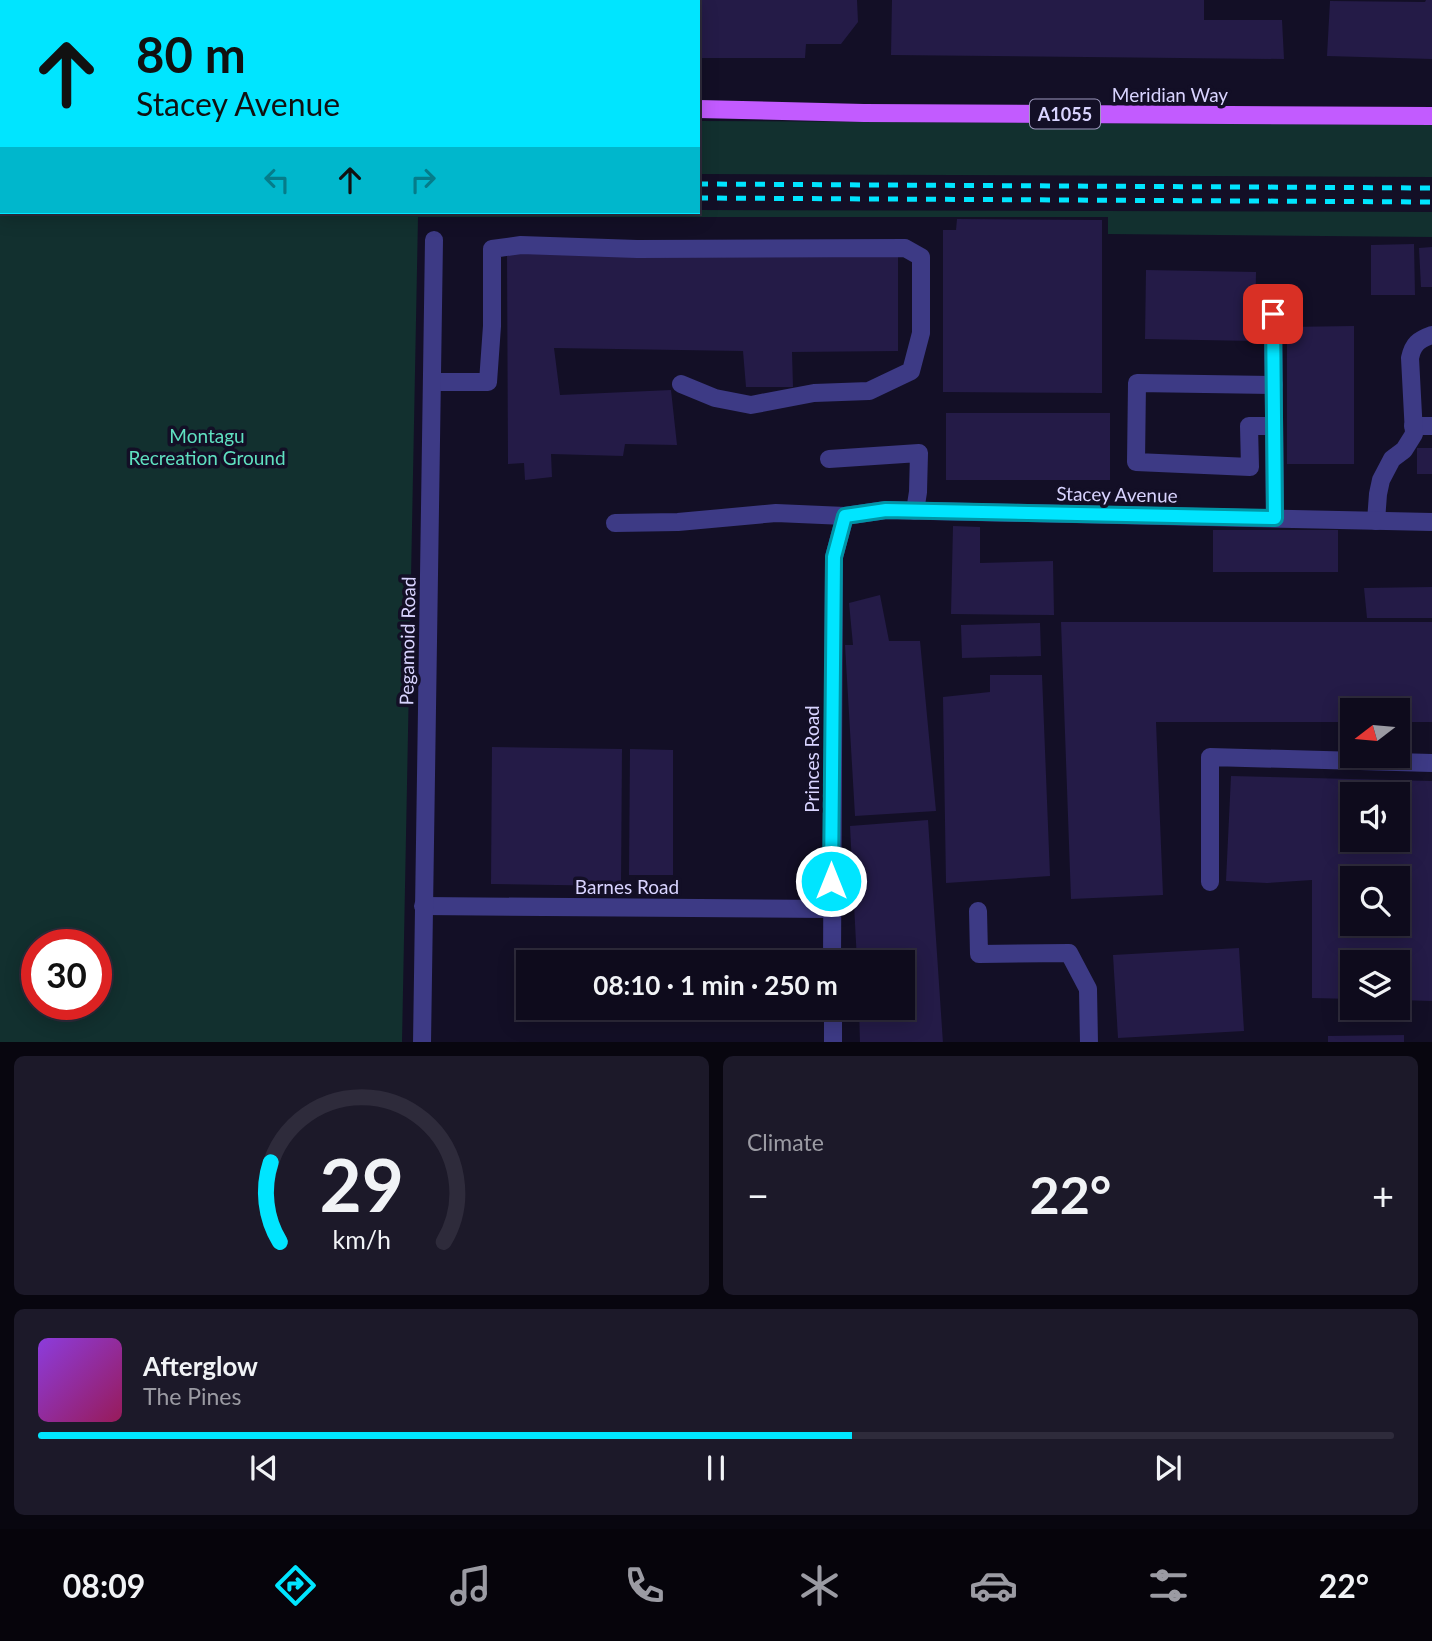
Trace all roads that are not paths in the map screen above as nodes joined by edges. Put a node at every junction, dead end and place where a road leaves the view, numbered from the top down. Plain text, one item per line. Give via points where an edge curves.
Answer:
1 (700, 109) edge
2 (1432, 116) edge
3 (434, 240) dead end
4 (1273, 314) dead end
5 (1432, 335) edge
6 (433, 383) junction
7 (681, 384) dead end
8 (1274, 385) junction
9 (1274, 426) junction
10 (1413, 426) junction
11 (1432, 426) edge
12 (829, 459) dead end
13 (915, 511) junction
14 (845, 516) junction
15 (1275, 518) junction
16 (1376, 521) junction
17 (1432, 522) edge
18 (615, 523) dead end
19 (1432, 763) edge
20 (1210, 882) dead end
21 (423, 906) junction
22 (831, 909) junction
23 (978, 911) dead end
24 (832, 950) edge
25 (833, 1020) edge
26 (422, 1042) edge
27 (833, 1042) edge
28 (1089, 1042) edge

1 - 2 main road, Meridian Way / A1055
3 - 6 street, Pegamoid Road
4 - 8 street
5 - 10 street via 1413,347 1410,358
6 - 7 street via 488,382 492,249 521,245 636,250 905,248 921,257 921,333 911,371 869,391 814,393 751,405 715,398
6 - 21 street, Pegamoid Road
8 - 9 street
8 - 9 street via 1138,383 1136,462 1250,467 1249,426
9 - 15 street
10 - 11 street
10 - 16 street via 1409,443 1392,459 1381,480
12 - 13 street via 919,453
13 - 14 street, Stacey Avenue
13 - 15 street, Stacey Avenue
14 - 18 street, Stacey Avenue via 776,513
14 - 22 street, Princes Road via 834,557
15 - 16 street, Stacey Avenue
16 - 17 street, Stacey Avenue
19 - 20 street via 1210,757
21 - 22 street, Barnes Road
21 - 26 street, Pegamoid Road
22 - 24 street, Princes Road
23 - 28 street via 979,954 1069,953 1088,989
25 - 27 street

